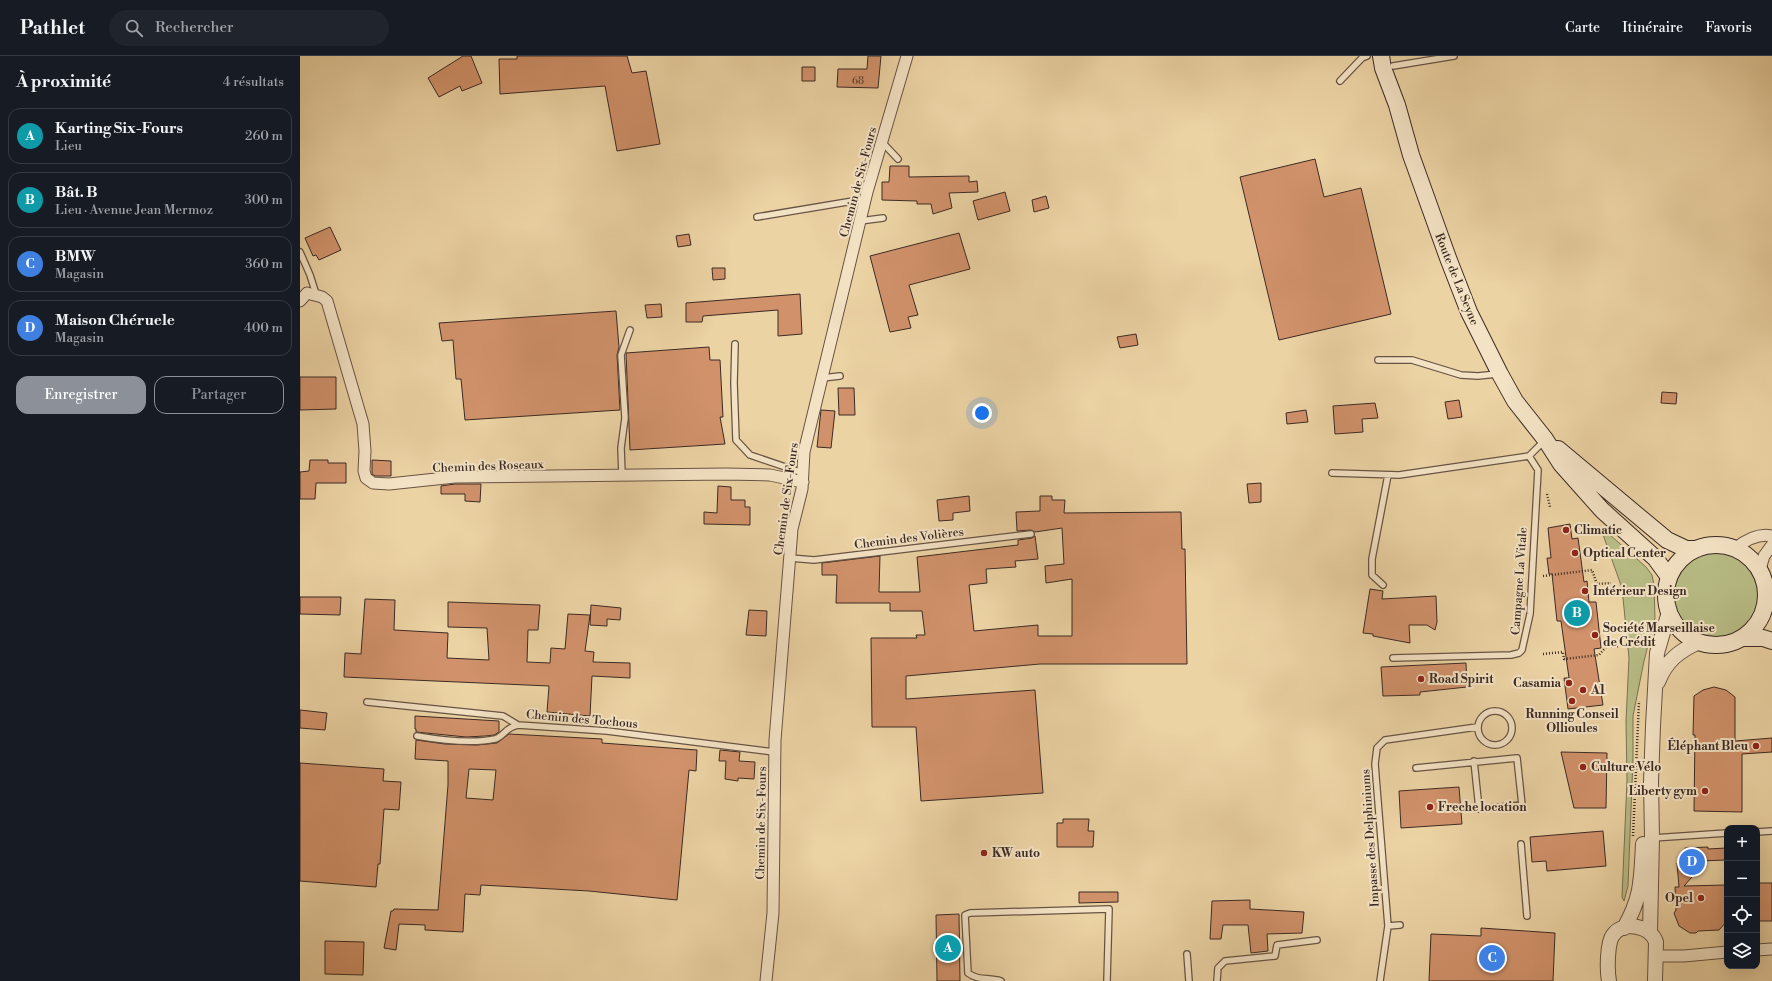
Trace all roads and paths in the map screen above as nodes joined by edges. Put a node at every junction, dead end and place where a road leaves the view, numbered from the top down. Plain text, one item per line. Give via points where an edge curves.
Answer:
1 (907, 56) edge
2 (1367, 56) edge
3 (1381, 56) edge
4 (1454, 56) edge
5 (1392, 61) edge
6 (1340, 80) dead end
7 (1397, 105) junction
8 (882, 141) junction
9 (898, 159) dead end
10 (866, 199) junction
11 (757, 217) dead end
12 (883, 218) dead end
13 (860, 221) junction
14 (300, 252) edge
15 (316, 294) junction
16 (300, 301) edge
17 (630, 330) dead end
18 (735, 344) dead end
19 (1378, 360) dead end
20 (1500, 374) junction
21 (840, 376) dead end
22 (822, 378) junction
23 (1545, 439) junction
24 (1529, 456) junction
25 (1332, 473) dead end
26 (622, 475) junction
27 (1388, 475) junction
28 (803, 478) junction
29 (1032, 534) dead end
30 (1772, 536) edge
31 (1772, 545) edge
32 (1697, 548) junction
33 (1736, 548) junction
34 (790, 558) junction
35 (1760, 569) junction
36 (1543, 576) dead end
37 (1669, 577) junction
38 (1611, 584) dead end
39 (1383, 585) dead end
40 (1769, 597) edge
41 (1669, 612) junction
42 (1742, 638) junction
43 (1772, 641) edge
44 (1700, 642) junction
45 (1619, 646) dead end
46 (1543, 654) dead end
47 (1393, 658) dead end
48 (1655, 692) junction
49 (1640, 695) dead end
50 (367, 702) dead end
51 (518, 725) junction
52 (1477, 726) junction
53 (417, 736) dead end
54 (774, 752) junction
55 (1474, 762) junction
56 (1416, 768) dead end
57 (1651, 782) junction
58 (1772, 831) edge
59 (1760, 832) edge
60 (1724, 833) edge
61 (1652, 838) junction
62 (1633, 840) dead end
63 (1521, 844) dead end
64 (1526, 916) dead end
65 (1400, 925) dead end
66 (1388, 926) junction
67 (1624, 928) junction
68 (1650, 932) junction
69 (1317, 940) dead end
70 (1772, 949) edge
71 (1760, 950) edge
72 (1724, 952) edge
73 (1187, 954) dead end
74 (1656, 956) junction
75 (1607, 979) edge
76 (766, 981) edge
77 (1001, 981) edge
78 (1107, 981) edge
79 (1189, 981) edge
80 (1217, 981) edge
81 (1380, 981) edge
82 (1655, 981) edge

1 - 8 street, Chemin de Six-Fours via 896,82
2 - 6 lane
3 - 7 main road, Route de La Seyne
4 - 5 lane
5 - 7 main road, Route de La Seyne
7 - 20 main road, Route de La Seyne via 1411,155 1448,258 1469,312
8 - 9 lane
8 - 10 street, Chemin de Six-Fours
10 - 11 lane
10 - 13 street, Chemin de Six-Fours
12 - 13 lane
13 - 22 street, Chemin de Six-Fours
14 - 15 lane
15 - 16 street via 307,293
15 - 26 street, Chemin des Roseaux via 327,301 362,424 364,471 366,478 373,484 455,477
17 - 26 lane via 621,355 625,418 621,448
18 - 28 lane via 736,440 750,455
19 - 20 lane via 1412,360 1461,375
20 - 23 main road, Route de La Seyne via 1515,401
21 - 22 lane
22 - 28 street, Chemin de Six-Fours via 804,452
23 - 24 lane
23 - 32 main road, Route de La Seyne via 1667,540 1686,549
23 - 37 main road, Route de La Seyne via 1561,464 1592,499 1655,558
24 - 27 lane
24 - 47 lane, Campagne La Vitale via 1538,470 1530,614 1522,650 1511,654
25 - 27 lane
26 - 28 street, Chemin des Roseaux via 770,475
27 - 39 lane via 1372,559 1372,575
28 - 34 street, Chemin de Six-Fours via 792,529
29 - 34 lane, Chemin des Volières via 886,554 814,560
30 - 33 street via 1765,534 1745,540
31 - 35 street via 1764,556
32 - 33 main road via 1723,545
32 - 37 main road via 1685,555
33 - 35 main road
34 - 54 street, Chemin de Six-Fours
35 - 40 main road
36 - 38 path via 1592,570 1597,584
37 - 41 main road via 1666,594
40 - 42 main road via 1757,624
41 - 44 main road via 1681,630
41 - 48 street via 1657,653
42 - 43 main road via 1763,638
42 - 44 main road via 1714,645
44 - 48 street via 1674,656 1663,669
45 - 46 path via 1606,647 1599,654 1564,659 1563,652
48 - 57 street
49 - 62 path
50 - 51 lane, Chemin des Tochous via 503,716
51 - 53 lane via 510,726 497,738 452,741
51 - 54 lane, Chemin des Tochous via 608,731
52 - 52 lane via 1480,737 1489,745 1506,742 1512,732 1508,716 1498,711 1487,712
52 - 66 lane, Impasse des Delphiniums via 1386,740 1377,748 1375,764
54 - 76 street, Chemin de Six-Fours via 773,913
55 - 55 lane via 1516,758 1522,805 1479,809
55 - 56 lane
57 - 61 street
57 - 67 street via 1643,838 1641,882 1638,897
58 - 59 lane
60 - 61 lane
61 - 68 street
63 - 64 lane
65 - 66 lane
66 - 81 lane, Impasse des Delphiniums
67 - 68 street via 1634,926
67 - 75 street via 1618,930 1611,938
68 - 74 street via 1656,942
69 - 80 lane via 1277,944 1275,956 1225,960 1218,968
70 - 71 street
72 - 74 street
73 - 79 lane
74 - 82 street
77 - 78 lane via 973,978 968,973 965,915 1109,909

